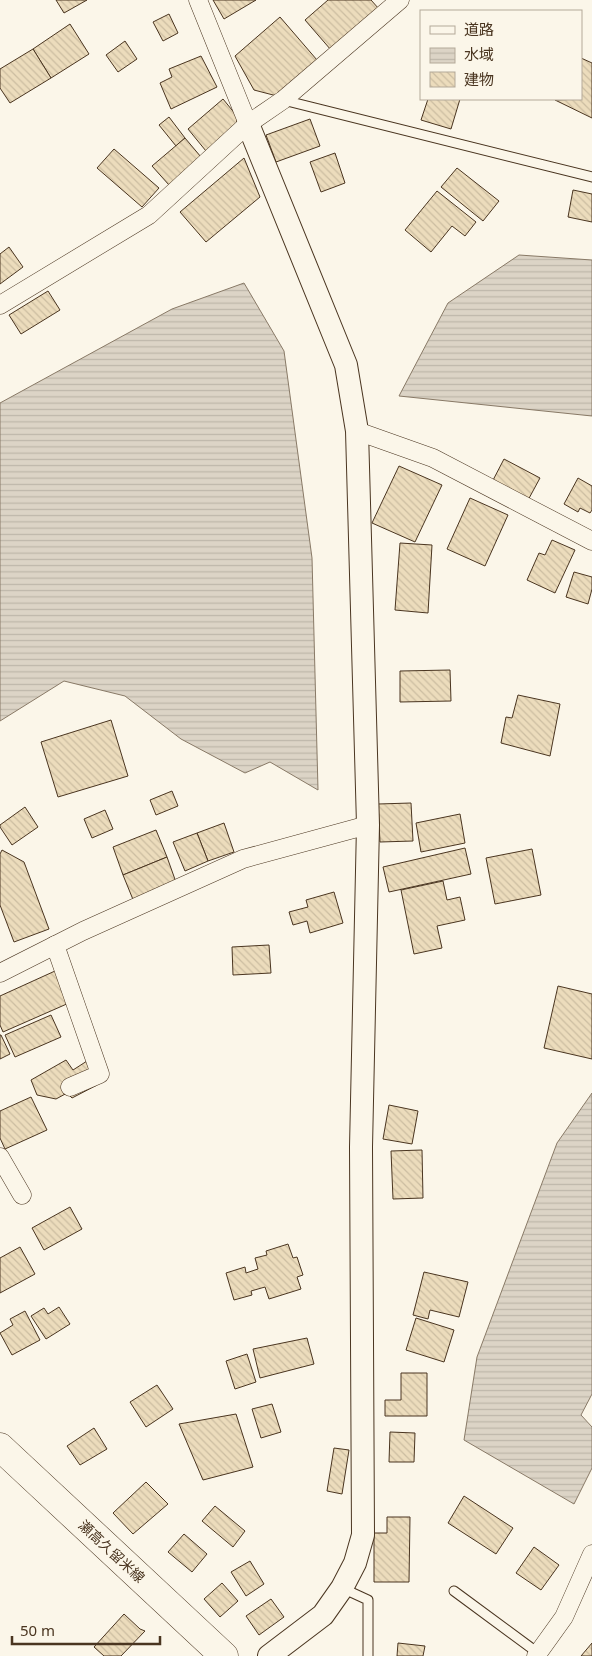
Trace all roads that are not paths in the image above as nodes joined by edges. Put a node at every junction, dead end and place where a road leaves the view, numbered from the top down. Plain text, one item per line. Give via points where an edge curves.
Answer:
1 (198, 0) edge
2 (400, 0) edge
3 (283, 100) junction
4 (248, 124) junction
5 (592, 177) edge
6 (0, 305) edge
7 (358, 431) junction
8 (592, 541) edge
9 (368, 825) junction
10 (55, 945) junction
11 (0, 973) edge
12 (70, 1087) dead end
13 (0, 1157) edge
14 (22, 1194) dead end
15 (0, 1447) edge
16 (592, 1554) edge
17 (342, 1588) junction
18 (454, 1591) dead end
19 (537, 1655) edge
20 (224, 1656) edge
21 (270, 1656) edge
22 (368, 1656) edge

1 - 4 street
2 - 3 street
3 - 4 street
3 - 5 lane
4 - 6 street via 149,215
4 - 7 street via 346,365
7 - 8 street via 433,458
7 - 9 street
9 - 10 street via 243,859
9 - 17 street via 360,1146 363,1535 355,1563
10 - 11 street
10 - 12 street via 100,1074
13 - 14 street
15 - 20 main road, 瀬高久留米線
16 - 19 street via 564,1617
17 - 21 street via 323,1615
17 - 22 lane via 368,1600
18 - 19 lane

